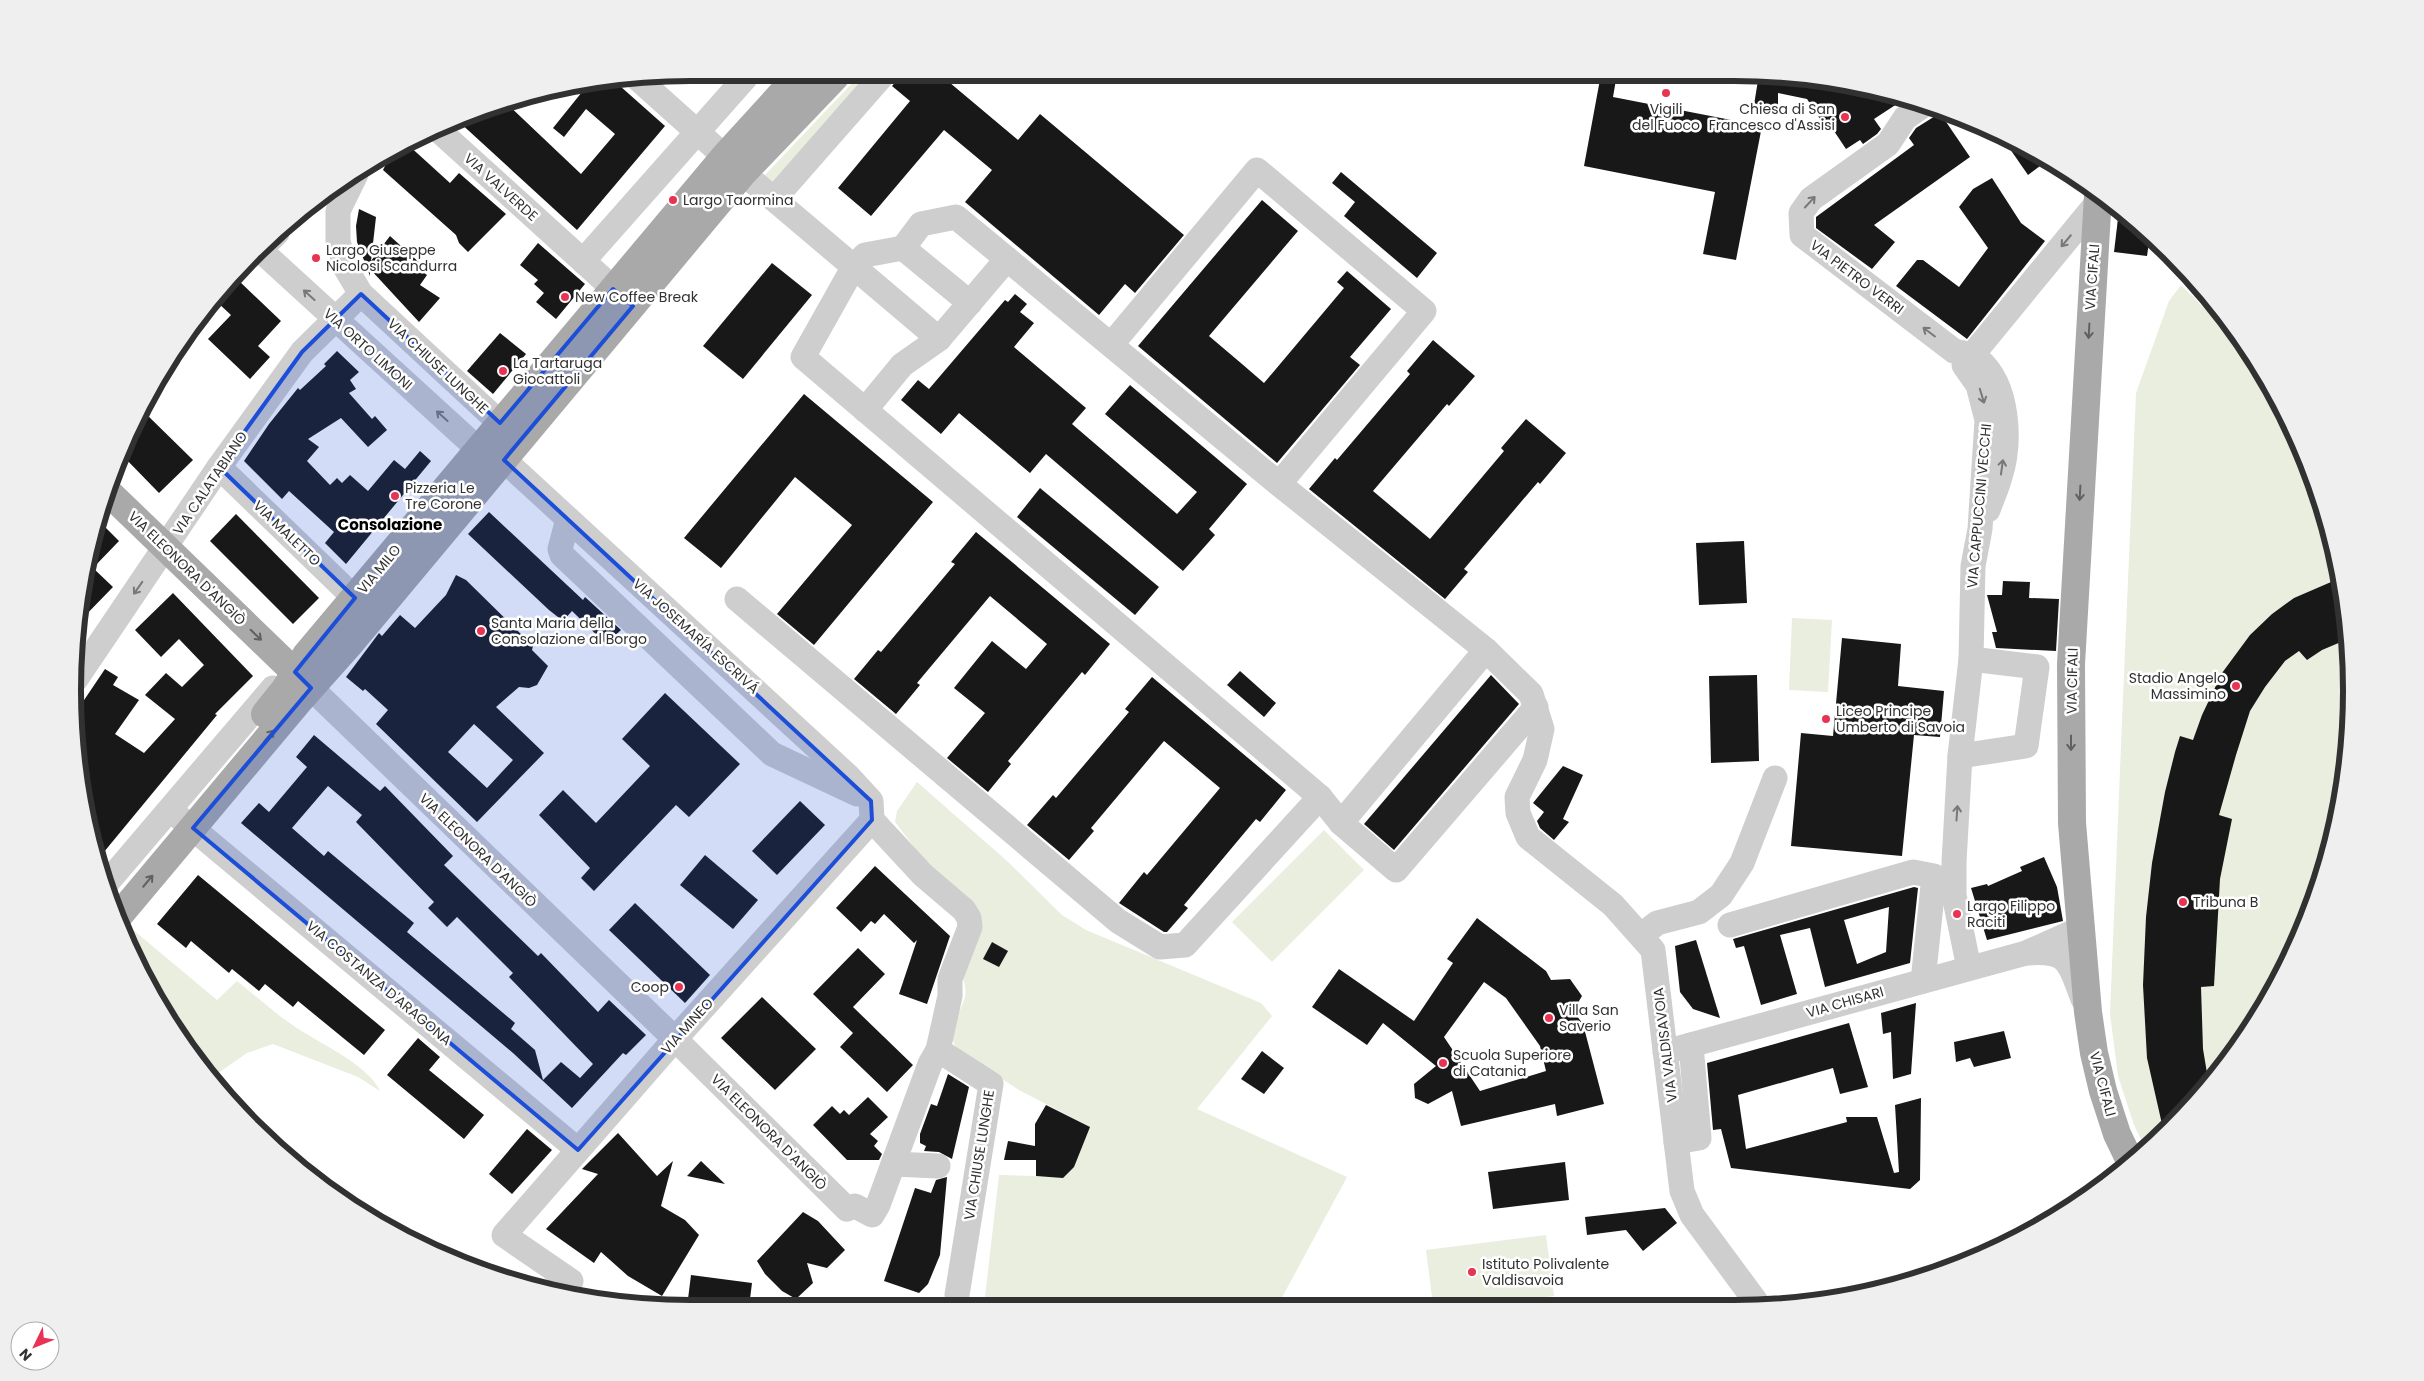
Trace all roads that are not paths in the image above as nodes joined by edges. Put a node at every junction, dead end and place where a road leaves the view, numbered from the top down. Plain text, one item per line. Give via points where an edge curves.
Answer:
1 (743, 81) edge
2 (794, 81) edge
3 (813, 81) edge
4 (830, 81) edge
5 (877, 81) edge
6 (643, 84) edge
7 (1916, 110) edge
8 (698, 132) junction
9 (443, 134) edge
10 (734, 165) junction
11 (334, 197) edge
12 (774, 199) junction
13 (2096, 201) edge
14 (2098, 203) edge
15 (903, 248) junction
16 (271, 249) edge
17 (574, 254) junction
18 (1006, 259) junction
19 (853, 268) junction
20 (369, 301) junction
21 (619, 303) junction
22 (970, 303) junction
23 (336, 319) junction
24 (939, 339) junction
25 (1111, 345) junction
26 (1971, 355) junction
27 (865, 410) junction
28 (500, 423) junction
29 (478, 449) junction
30 (504, 460) junction
31 (218, 467) junction
32 (1279, 484) junction
33 (113, 497) edge
34 (568, 520) junction
35 (166, 548) junction
36 (737, 599) dead end
37 (364, 607) junction
38 (1486, 650) junction
39 (1971, 659) junction
40 (82, 670) edge
41 (303, 680) junction
42 (1536, 707) junction
43 (1960, 756) junction
44 (1775, 778) dead end
45 (1320, 797) junction
46 (871, 810) junction
47 (186, 822) junction
48 (1341, 824) junction
49 (111, 878) edge
50 (116, 891) edge
51 (123, 910) edge
52 (1730, 925) dead end
53 (2082, 928) junction
54 (1642, 936) junction
55 (2026, 953) junction
56 (1969, 968) junction
57 (1923, 981) junction
58 (2088, 1012) junction
59 (675, 1039) junction
60 (1691, 1046) junction
61 (938, 1050) junction
62 (1666, 1052) junction
63 (1676, 1142) junction
64 (578, 1150) junction
65 (2127, 1155) edge
66 (893, 1164) junction
67 (938, 1166) dead end
68 (571, 1281) dead end
69 (956, 1295) dead end
70 (1753, 1299) edge

1 - 8 street
2 - 10 main road
3 - 10 street
4 - 10 main road
5 - 12 street
6 - 8 street
26 -> 7 street, VIA PIETRO VERRI via 1954,351 1802,235 1801,212 1811,199 1888,144 1904,118
8 - 10 street
8 - 17 street
9 - 17 street, VIA VALVERDE
10 - 12 street
10 - 21 main road
11 - 20 street, VIA CHIUSE LUNGHE via 338,241 345,267
12 - 19 street
13 -> 26 street
14 -> 53 main road, VIA CIFALI via 2071,664 2072,823
15 - 18 street via 922,224 956,217
15 - 19 street via 865,255
15 - 22 street
23 -> 16 street, VIA ORTO LIMONI
17 - 21 street, VIA VALVERDE
18 - 22 street
18 - 25 street
19 - 24 street
19 - 27 street via 803,358
20 - 23 street, VIA CALATABIANO
20 - 28 street, VIA CHIUSE LUNGHE
21 - 28 main road, VIA MILO
21 - 30 main road, VIA MILO
21 - 37 street
22 - 24 street
29 -> 23 street, VIA ORTO LIMONI
23 - 31 street, VIA CALATABIANO via 302,352
24 - 27 street via 902,365
25 - 32 street
25 - 32 street via 1257,170 1424,311
26 - 39 street, VIA CAPPUCCINI VECCHI via 1994,378 2001,394 2005,446 2001,476 1980,529 1973,566
27 - 45 street
28 - 29 main road, VIA MILO
29 - 37 main road, VIA MILO
30 - 34 street, VIA JOSEMARÍA ESCRIVÁ
30 - 37 main road, VIA MILO
31 - 35 street, VIA CALATABIANO
31 - 37 street, VIA MALETTO
32 - 38 street
33 - 35 main road, VIA ELEONORA D'ANGIÒ
34 - 46 street, VIA JOSEMARÍA ESCRIVÁ via 848,776
34 - 46 street via 560,550 562,555 772,754
35 -> 40 street, VIA CALATABIANO
35 -> 41 main road, VIA ELEONORA D'ANGIÒ
36 - 45 street via 1118,921 1160,947 1185,945
37 - 41 main road, VIA MILO via 306,655
38 - 42 street via 1531,694
38 - 48 street
39 - 43 street, VIA CAPPUCCINI VECCHI
39 - 43 street via 2037,667 2026,746
41 - 47 main road, VIA MILO
41 - 49 street via 278,682
41 - 59 street, VIA ELEONORA D'ANGIÒ
42 - 48 street via 1396,870
42 - 54 street, VIA VALDISAVOIA via 1542,737 1517,797 1520,822 1528,837 1613,905
56 -> 43 street, VIA CAPPUCCINI VECCHI via 1954,895
44 - 54 street via 1742,863 1721,895 1699,912 1657,924
45 - 48 street
46 - 59 street, VIA MINEO
46 - 61 street via 923,875 969,918 970,927 950,979 950,996
47 - 50 main road
51 -> 47 main road
47 - 64 street, VIA COSTANZA D'ARAGONA
52 - 57 street via 1913,872 1934,876
53 - 55 street
53 - 58 main road, VIA CIFALI
54 - 62 street, VIA VALDISAVOIA via 1654,950
55 - 56 street, VIA CHISARI
55 - 58 street via 2049,951 2062,957 2074,975
56 - 57 street, VIA CHISARI
57 - 60 street, VIA CHISARI
58 - 65 main road, VIA CIFALI via 2102,1091
59 - 64 street, VIA MINEO
59 - 66 street, VIA ELEONORA D'ANGIÒ via 847,1209 855,1206 872,1216
60 - 62 street, VIA CHISARI
60 - 63 street via 1699,1138
61 - 66 street
61 - 69 street, VIA CHIUSE LUNGHE via 991,1084
62 - 63 street, VIA VALDISAVOIA
63 - 70 street, VIA VALDISAVOIA via 1682,1191 1692,1215
64 - 68 street, VIA MINEO via 504,1235
66 - 67 street

